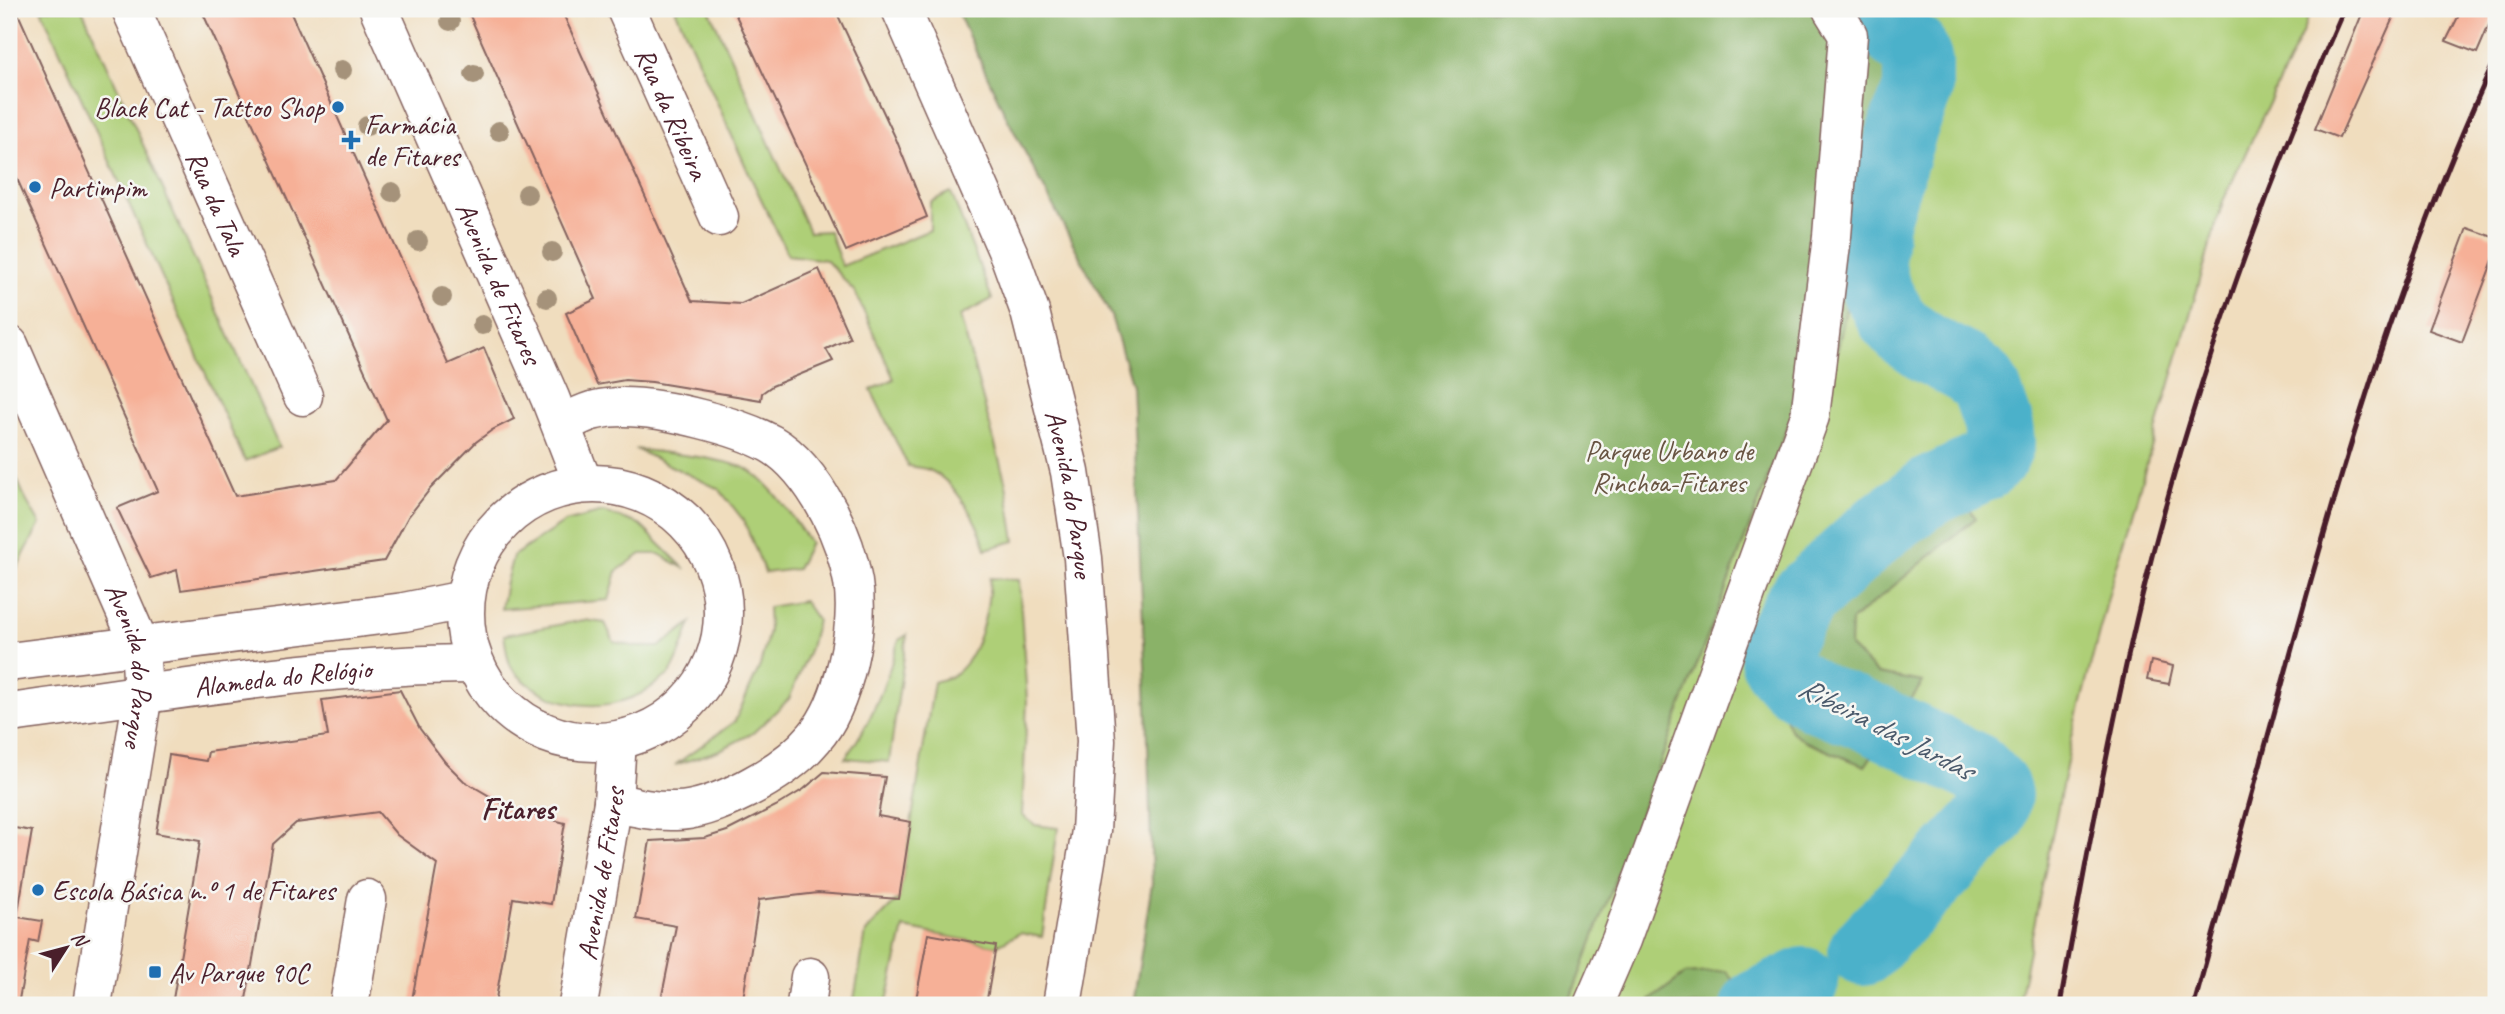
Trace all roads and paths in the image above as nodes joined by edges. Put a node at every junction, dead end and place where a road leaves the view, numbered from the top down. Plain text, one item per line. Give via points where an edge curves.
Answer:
1 (131, 9) edge
2 (379, 9) edge
3 (626, 9) edge
4 (901, 9) edge
5 (1832, 9) edge
6 (719, 217) dead end
7 (9, 345) edge
8 (303, 396) dead end
9 (562, 424) junction
10 (583, 483) junction
11 (464, 600) junction
12 (140, 645) junction
13 (9, 662) edge
14 (475, 664) junction
15 (144, 694) junction
16 (9, 713) edge
17 (617, 741) junction
18 (613, 802) junction
19 (367, 899) dead end
20 (92, 1005) edge
21 (349, 1005) edge
22 (578, 1005) edge
23 (1062, 1005) edge
24 (1593, 1005) edge

1 - 8 street, Rua da Tala
2 - 9 street, Avenida de Fitares
3 - 6 street, Rua da Ribeira
4 - 23 street, Avenida do Parque via 1010,257 1030,312 1070,471 1083,558 1096,741 1091,831
5 - 24 street via 1848,35 1832,236 1810,416 1630,915
7 - 12 street, Avenida do Parque
9 - 10 street, Avenida de Fitares
9 - 18 street via 596,410 661,409 727,425 772,444 801,468 823,501 839,532 853,583 853,636 845,675 832,710 815,737 792,760 735,795 679,811 645,810
10 - 11 street via 548,491 517,508 491,533 473,565
10 - 17 street via 622,486 660,501 691,527 712,560 723,599 722,636 709,673 686,705 654,728
11 - 12 street, Alameda do Relógio via 404,612
11 - 14 street via 465,631
12 - 13 street, Alameda do Relógio
12 - 15 street, Avenida do Parque
14 - 15 street, Alameda do Relógio via 412,664
14 - 17 street via 492,694 518,718 548,734 582,742
15 - 16 street, Alameda do Relógio
15 - 20 street, Avenida do Parque
17 - 18 street, Avenida de Fitares
18 - 22 street, Avenida de Fitares
19 - 21 street

